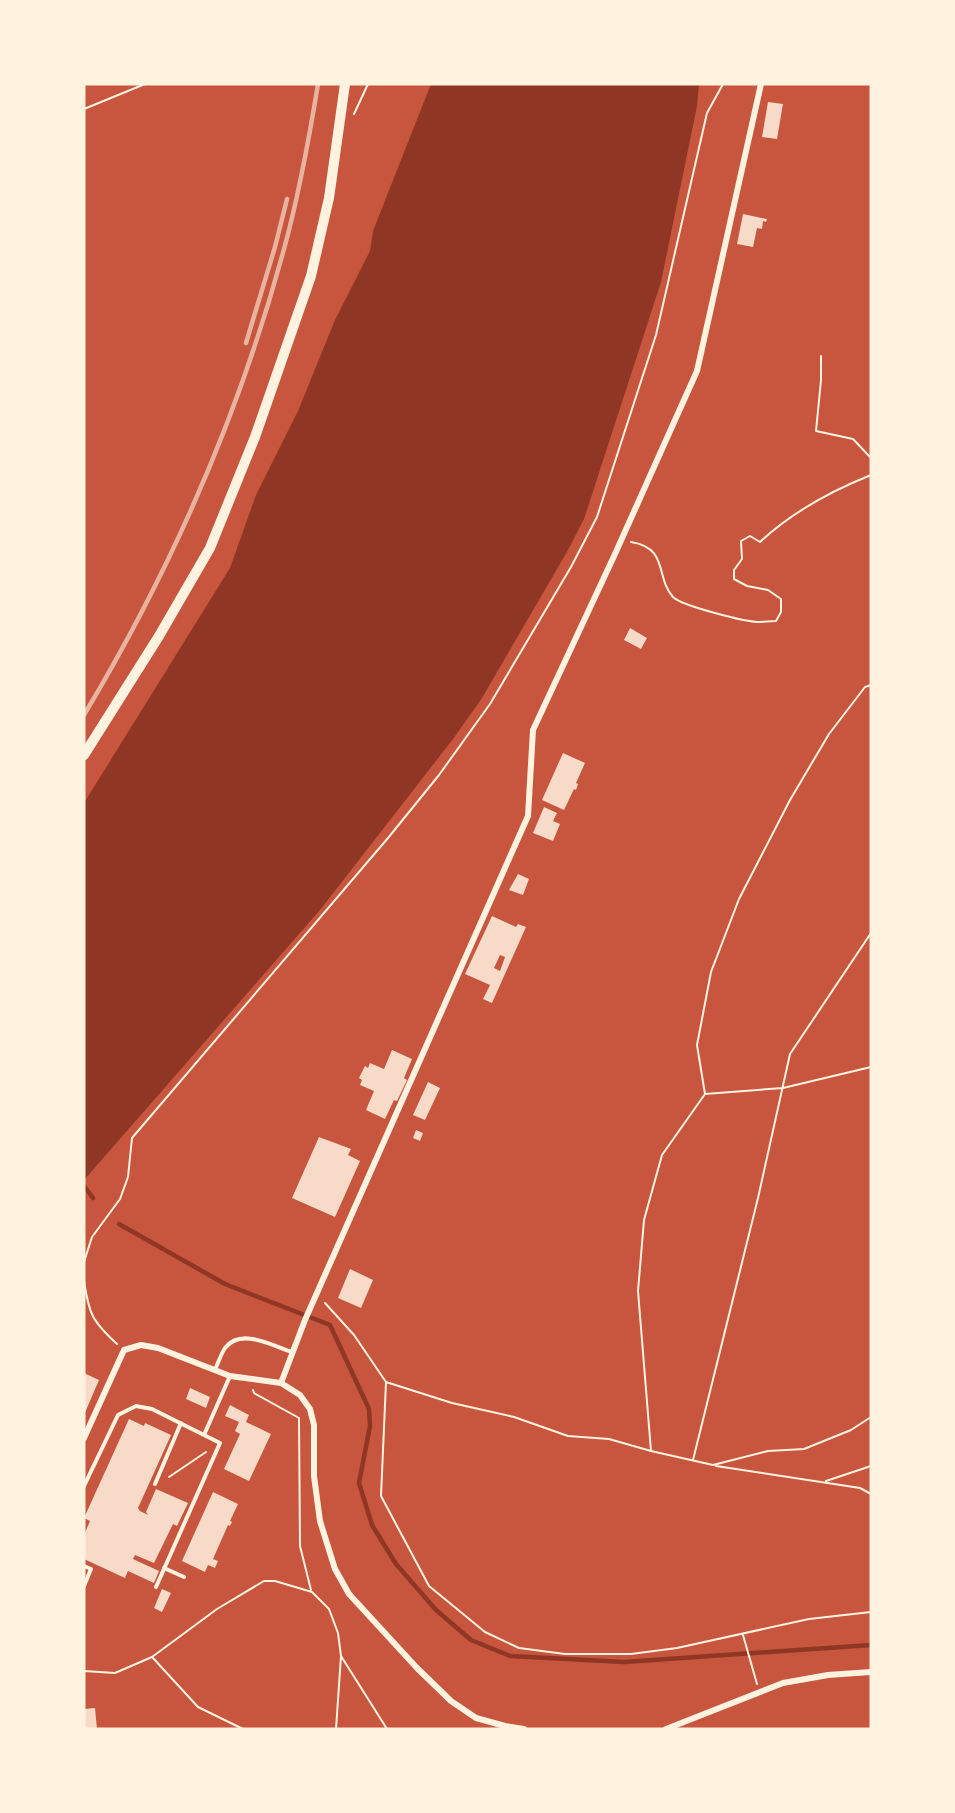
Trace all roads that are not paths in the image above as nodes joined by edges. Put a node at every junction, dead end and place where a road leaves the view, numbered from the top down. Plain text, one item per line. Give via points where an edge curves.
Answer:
1 (345, 84) edge
2 (761, 84) edge
3 (84, 755) edge
4 (293, 1353) junction
5 (215, 1370) junction
6 (230, 1376) junction
7 (281, 1383) junction
8 (181, 1423) junction
9 (204, 1435) junction
10 (84, 1438) edge
11 (156, 1481) road end
12 (84, 1486) edge
13 (84, 1566) edge
14 (164, 1568) junction
15 (184, 1577) dead end
16 (84, 1586) edge
17 (156, 1587) dead end
18 (871, 1672) edge
19 (524, 1729) edge
20 (666, 1729) edge

1 - 3 main road via 329,198 311,276 255,437 210,548
2 - 4 street via 697,371 533,730 528,816
4 - 5 lane via 251,1338 238,1339 226,1347
4 - 7 street
5 - 6 street
5 - 10 street via 158,1348 141,1345 124,1350
6 - 7 street
6 - 9 lane
7 - 19 street via 300,1395 310,1409 320,1521 335,1569 349,1594 451,1701 476,1718
8 - 9 lane
8 - 11 lane
8 - 12 lane via 136,1406 117,1414
9 - 14 lane via 220,1443
13 - 16 lane via 91,1569
14 - 15 lane
14 - 17 lane
18 - 20 street via 783,1683

